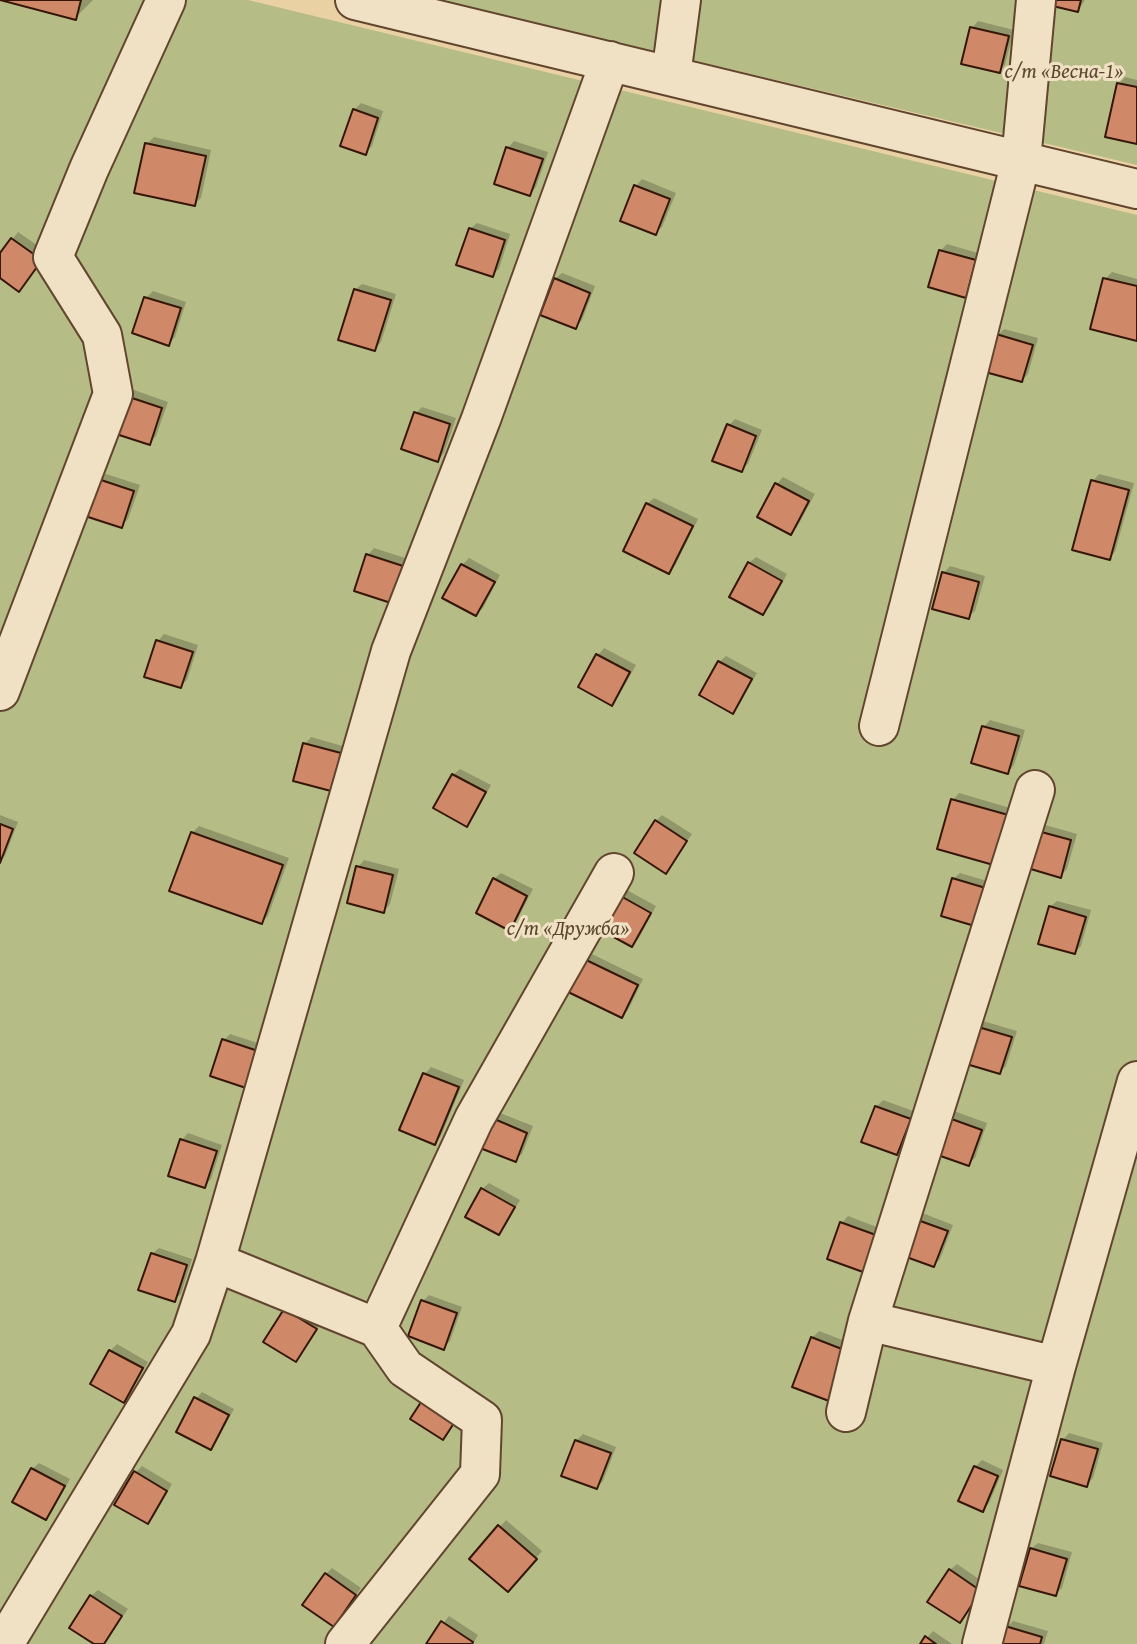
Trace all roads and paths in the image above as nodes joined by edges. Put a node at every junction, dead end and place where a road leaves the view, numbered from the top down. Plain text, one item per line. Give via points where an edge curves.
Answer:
1 (166, 0) edge
2 (355, 0) edge
3 (681, 0) edge
4 (1036, 0) edge
5 (610, 61) junction
6 (671, 76) junction
7 (1020, 161) junction
8 (1137, 189) edge
9 (0, 691) edge
10 (879, 726) dead end
11 (1035, 790) dead end
12 (614, 873) dead end
13 (1137, 1081) edge
14 (215, 1262) junction
15 (868, 1321) junction
16 (377, 1328) junction
17 (1056, 1366) junction
18 (846, 1412) dead end
19 (4, 1644) edge
20 (345, 1644) edge
21 (982, 1644) edge

1 - 9 street via 53,257 102,334 113,394
2 - 5 street
3 - 6 street
4 - 7 street
5 - 6 street
5 - 14 street via 481,419 391,651
6 - 7 street
7 - 8 street
7 - 10 street
11 - 15 street
12 - 16 street via 474,1119
13 - 17 street
14 - 16 street
14 - 19 street via 191,1334
15 - 17 street
15 - 18 street
16 - 20 street via 405,1368 481,1420 480,1474
17 - 21 street

